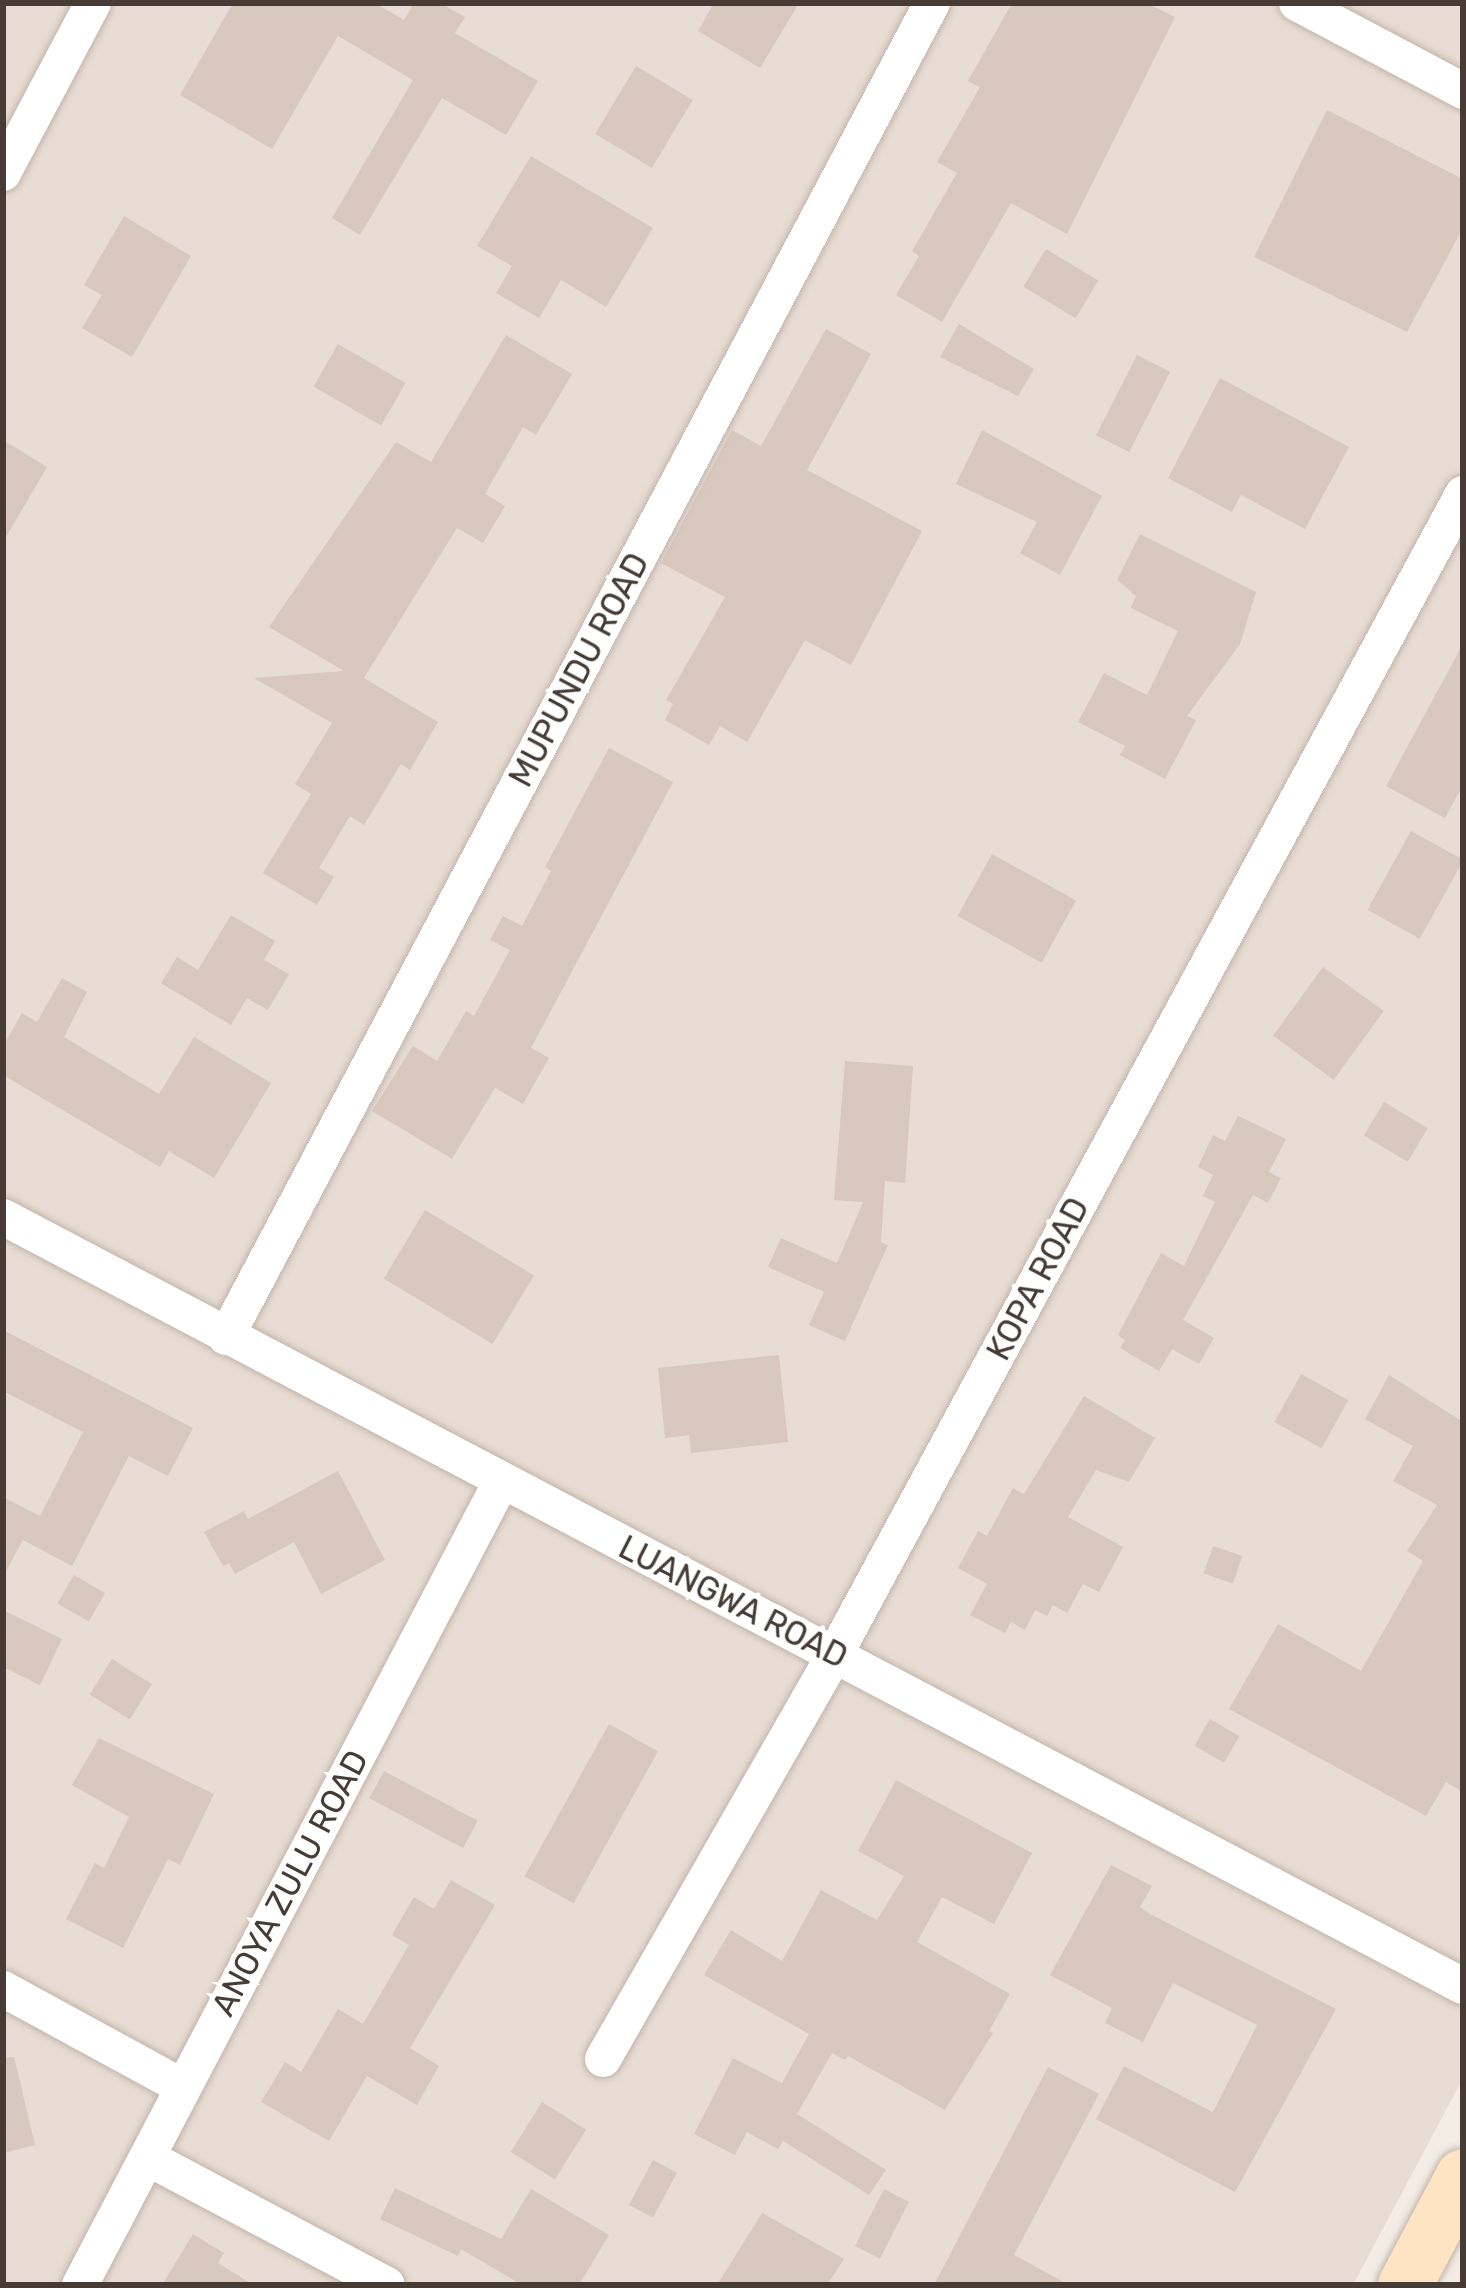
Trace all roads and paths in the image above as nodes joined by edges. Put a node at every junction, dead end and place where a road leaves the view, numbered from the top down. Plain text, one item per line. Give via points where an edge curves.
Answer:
1 (94, 3) edge
2 (932, 3) edge
3 (1297, 3) edge
4 (1463, 91) edge
5 (3, 173) edge
6 (1463, 494) edge
7 (3, 1217) edge
8 (226, 1336) junction
9 (501, 1483) junction
10 (836, 1654) junction
11 (1463, 1986) edge
12 (3, 1989) edge
13 (603, 2059) dead end
14 (183, 2087) junction
15 (150, 2158) junction
16 (1463, 2176) edge
17 (80, 2285) edge
18 (387, 2285) edge
19 (1405, 2285) edge

1 - 5 street
2 - 8 street, MUPUNDU ROAD
3 - 4 street
6 - 10 street, KOPA ROAD
7 - 8 street, LUANGWA ROAD
8 - 9 street, LUANGWA ROAD
9 - 10 street, LUANGWA ROAD
9 - 14 street, ANOYA ZULU ROAD
10 - 11 street, LUANGWA ROAD
10 - 13 street, KOPA ROAD
12 - 14 street
14 - 15 street, ANOYA ZULU ROAD
15 - 17 street, ANOYA ZULU ROAD
15 - 18 street
16 - 19 main road

